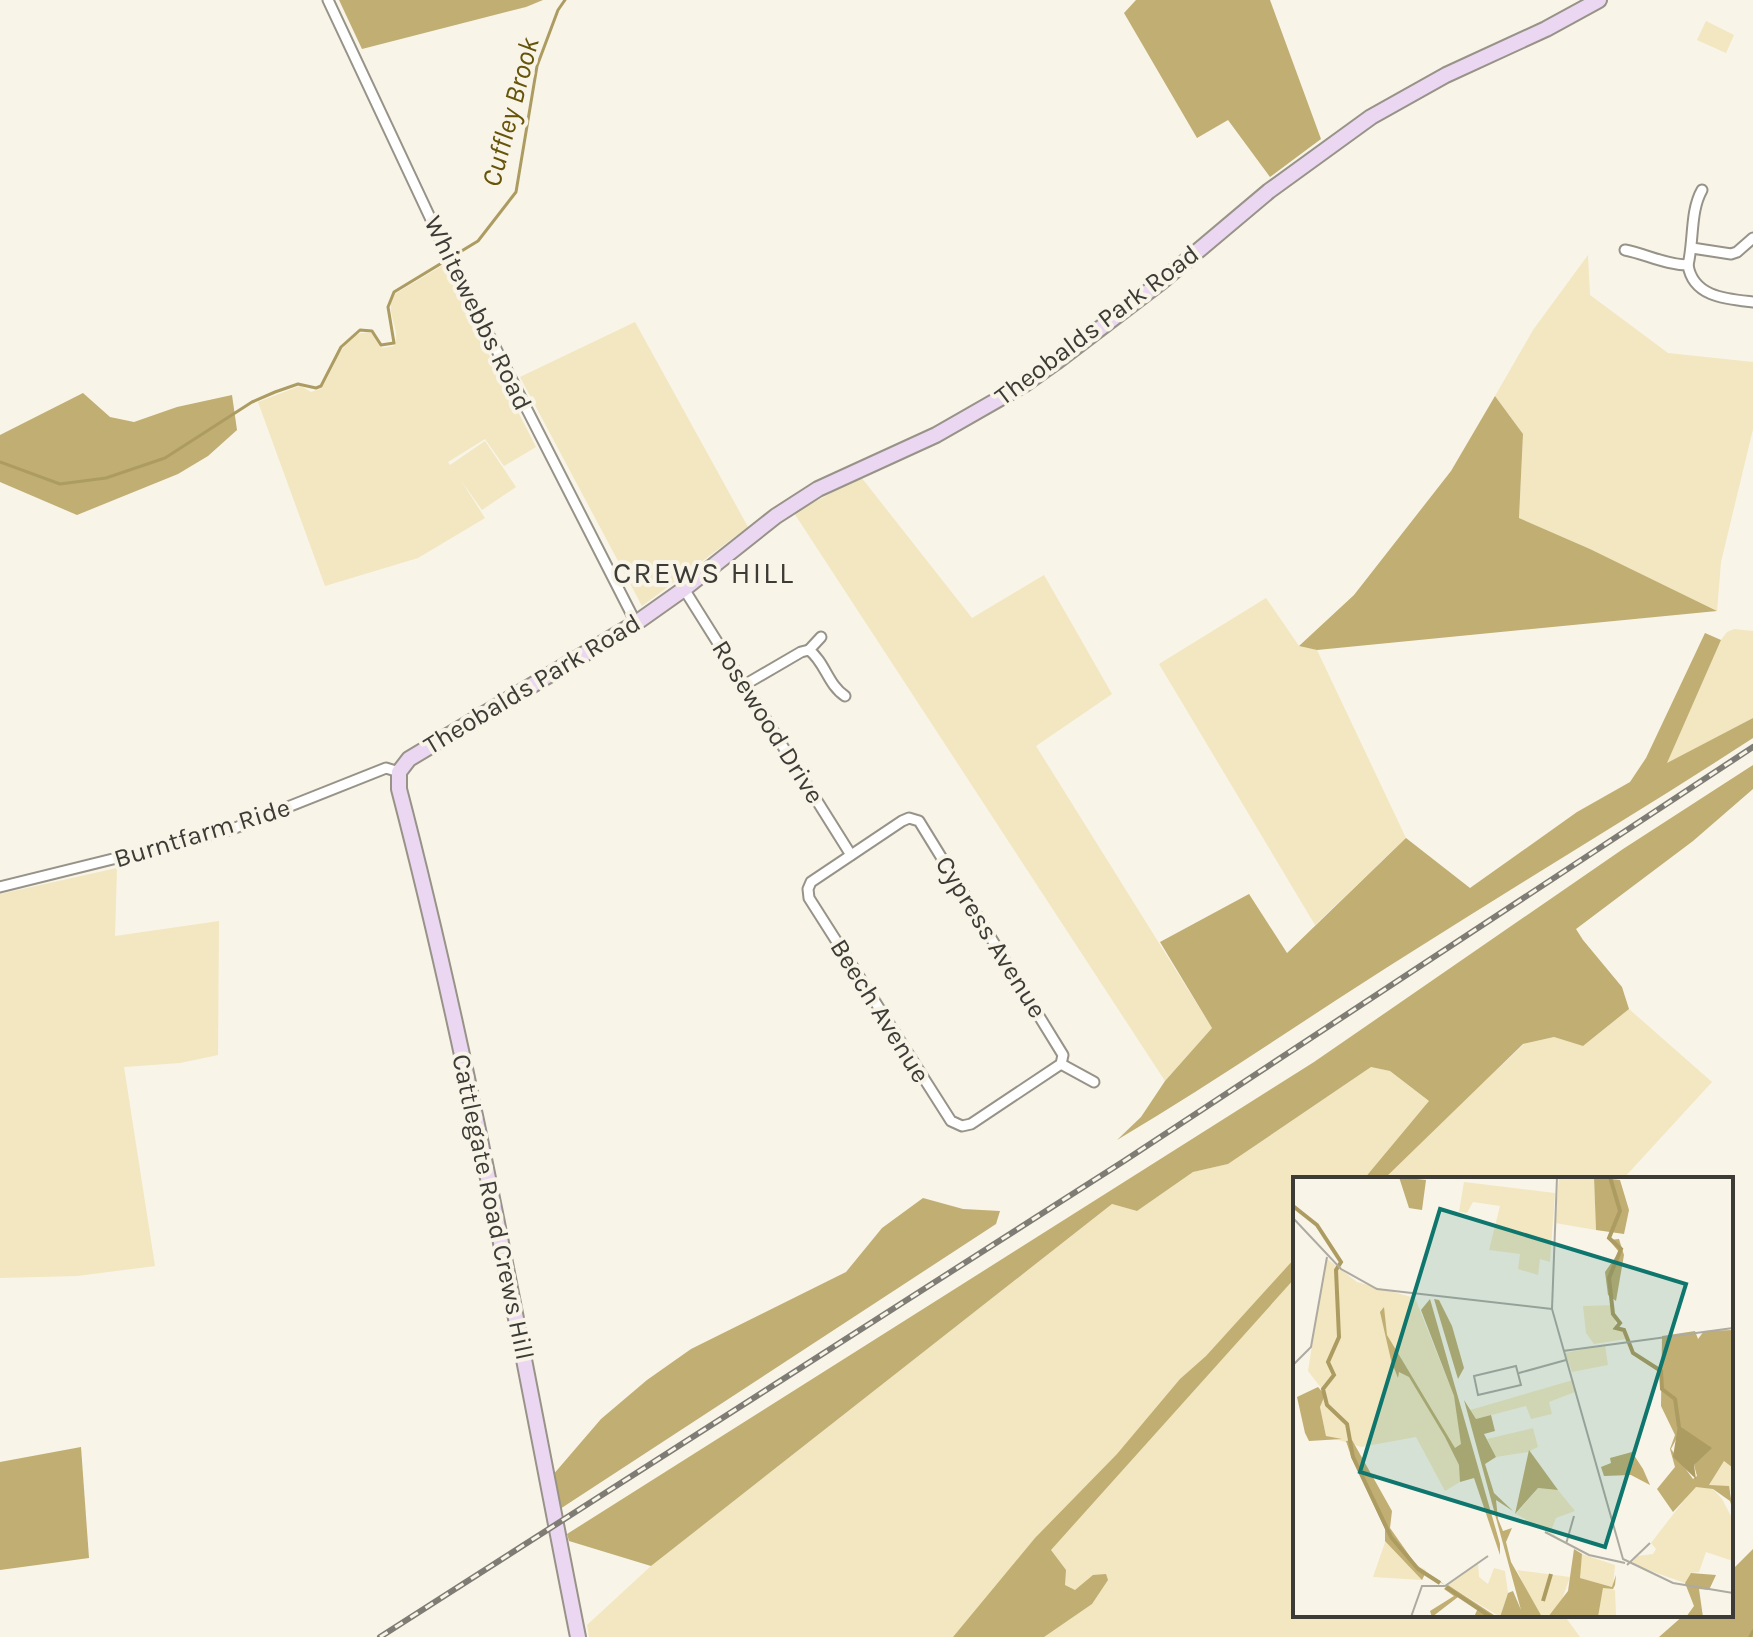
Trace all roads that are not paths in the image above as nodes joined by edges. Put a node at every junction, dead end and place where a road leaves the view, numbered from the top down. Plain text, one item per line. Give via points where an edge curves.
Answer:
1 (328, 0) edge
2 (1599, 0) edge
3 (1702, 190) dead end
4 (1753, 238) edge
5 (1692, 248) junction
6 (1625, 250) dead end
7 (1688, 265) junction
8 (1753, 302) edge
9 (684, 589) junction
10 (636, 623) junction
11 (821, 637) dead end
12 (809, 650) junction
13 (746, 684) junction
14 (845, 696) dead end
15 (399, 776) junction
16 (851, 855) junction
17 (0, 887) edge
18 (1061, 1064) junction
19 (1094, 1082) dead end
20 (578, 1637) edge

1 - 10 street, Whitewebbs Road via 442,243
2 - 9 street, Theobalds Park Road via 1371,117 1025,384 936,435 818,489
3 - 5 street via 1695,206
4 - 5 street via 1731,254
5 - 7 street
6 - 7 street
7 - 8 street via 1691,278 1713,295
9 - 10 street, Theobalds Park Road
9 - 13 street, Rosewood Drive
10 - 15 street, Theobalds Park Road via 427,746 409,759
11 - 12 street
12 - 13 street
12 - 14 street
13 - 16 street, Rosewood Drive
15 - 17 street, Burntfarm Ride via 386,768 230,830
15 - 20 street, Cattlegate Road Crews Hill
16 - 18 street, Cypress Avenue via 902,821 919,821 1063,1055
16 - 18 street, Beech Avenue via 811,882 809,898 951,1121 971,1124
18 - 19 street

